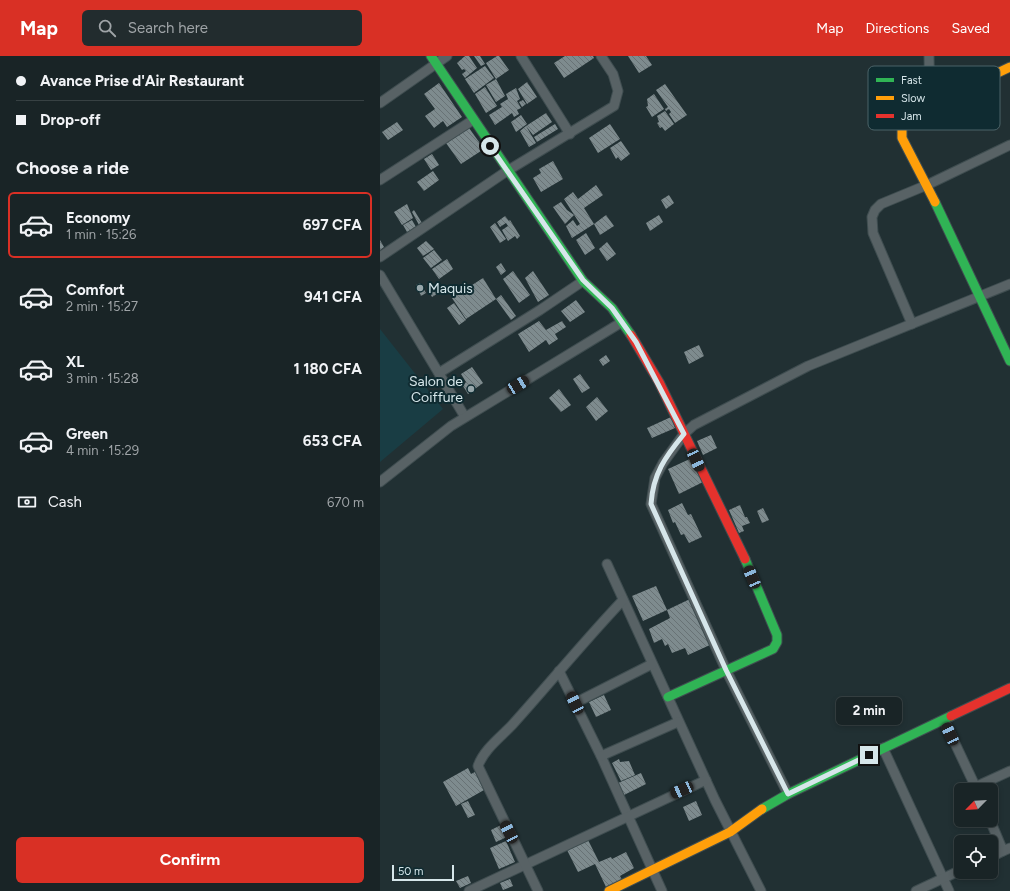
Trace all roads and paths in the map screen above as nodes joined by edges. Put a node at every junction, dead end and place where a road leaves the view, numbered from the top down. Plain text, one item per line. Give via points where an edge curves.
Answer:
1 (447, 56) edge
2 (521, 56) edge
3 (602, 56) edge
4 (929, 56) edge
5 (434, 60) edge
6 (929, 66) edge
7 (1010, 67) edge
8 (1000, 72) edge
9 (380, 103) edge
10 (474, 120) junction
11 (902, 130) edge
12 (570, 134) junction
13 (1010, 145) edge
14 (507, 171) junction
15 (380, 180) edge
16 (927, 185) junction
17 (380, 257) edge
18 (380, 275) edge
19 (583, 280) junction
20 (1010, 284) edge
21 (982, 297) junction
22 (622, 322) junction
23 (912, 324) junction
24 (1010, 361) edge
25 (439, 373) junction
26 (465, 417) junction
27 (684, 434) junction
28 (380, 482) edge
29 (607, 564) dead end
30 (623, 600) junction
31 (652, 664) junction
32 (560, 670) junction
33 (726, 670) junction
34 (1010, 688) edge
35 (668, 697) junction
36 (575, 703) junction
37 (944, 720) junction
38 (678, 722) junction
39 (883, 748) junction
40 (601, 756) junction
41 (1010, 771) edge
42 (706, 780) junction
43 (974, 783) edge
44 (986, 783) edge
45 (788, 794) junction
46 (627, 816) junction
47 (994, 827) edge
48 (730, 832) junction
49 (1007, 849) edge
50 (525, 865) junction
51 (653, 870) junction
52 (954, 873) edge
53 (943, 878) junction
54 (470, 891) edge
55 (538, 891) edge
56 (609, 891) edge
57 (662, 891) edge
58 (761, 891) edge
59 (916, 891) edge
60 (949, 891) edge

1 - 5 street
2 - 12 street
3 - 12 street via 613,74 618,91 614,106
4 - 6 street
5 - 9 street
5 - 10 street
7 - 8 street
10 - 14 street
10 - 15 street
11 - 16 street via 902,138
12 - 14 street
13 - 16 street
14 - 17 street
14 - 19 street
16 - 21 street
16 - 23 street via 881,204 872,217 873,233
18 - 25 street
19 - 22 street via 612,308
19 - 25 street
20 - 21 street
21 - 23 street
21 - 24 street
22 - 26 street
22 - 27 street via 636,342
23 - 27 street via 808,366 694,425
25 - 26 street
26 - 28 street
27 - 33 street via 673,447 655,478 651,504
27 - 33 street via 740,548 777,635 773,649
29 - 30 street
30 - 31 street
30 - 32 street
31 - 35 street
31 - 36 street
32 - 36 street
32 - 50 street via 483,754 478,766
33 - 35 street
33 - 45 street
34 - 37 street
35 - 38 street
36 - 40 street
37 - 39 street
37 - 43 street
38 - 40 street
38 - 42 street
39 - 45 street
39 - 53 street
40 - 46 street
41 - 44 street
42 - 46 street
42 - 48 street
45 - 48 street
46 - 50 street
46 - 51 street
47 - 49 street
48 - 51 street
48 - 58 street
50 - 54 street
50 - 55 street
51 - 56 street
51 - 57 street
52 - 53 street
53 - 59 street
53 - 60 street

